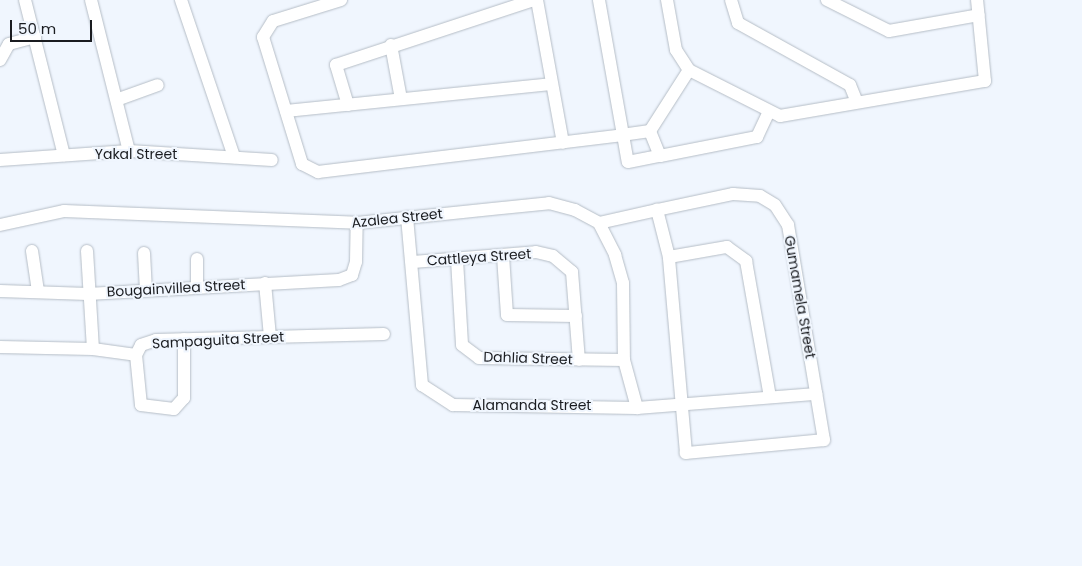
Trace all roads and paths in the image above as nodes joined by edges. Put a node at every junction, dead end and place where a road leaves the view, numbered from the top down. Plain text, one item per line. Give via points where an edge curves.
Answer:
1 (25, 0) edge
2 (91, 0) edge
3 (181, 0) edge
4 (341, 0) edge
5 (536, 0) edge
6 (599, 0) edge
7 (667, 0) edge
8 (730, 0) edge
9 (827, 0) edge
10 (977, 0) edge
11 (979, 16) junction
12 (35, 37) junction
13 (391, 44) junction
14 (0, 60) edge
15 (688, 70) junction
16 (551, 84) junction
17 (158, 85) dead end
18 (119, 99) junction
19 (402, 99) junction
20 (857, 102) junction
21 (348, 105) junction
22 (286, 111) junction
23 (768, 113) junction
24 (650, 130) junction
25 (623, 135) junction
26 (563, 143) junction
27 (129, 151) junction
28 (64, 156) junction
29 (660, 156) junction
30 (234, 157) junction
31 (0, 160) edge
32 (272, 160) dead end
33 (657, 210) junction
34 (407, 217) junction
35 (358, 223) junction
36 (599, 223) junction
37 (0, 225) edge
38 (32, 251) dead end
39 (87, 251) dead end
40 (144, 253) dead end
41 (503, 256) junction
42 (669, 257) junction
43 (197, 259) dead end
44 (458, 260) junction
45 (413, 262) junction
46 (265, 283) junction
47 (197, 287) junction
48 (146, 289) junction
49 (0, 290) edge
50 (38, 292) junction
51 (88, 294) junction
52 (576, 316) junction
53 (384, 334) dead end
54 (270, 337) junction
55 (184, 339) junction
56 (0, 347) edge
57 (93, 349) junction
58 (136, 355) junction
59 (579, 360) junction
60 (624, 360) junction
61 (816, 394) junction
62 (770, 397) junction
63 (682, 406) junction
64 (636, 408) junction

1 - 12 street
2 - 18 street
3 - 30 street
4 - 22 street via 266,27 263,37
5 - 13 street
5 - 16 street
6 - 25 street
7 - 15 street via 676,50
8 - 20 street via 738,23 850,85
9 - 11 street via 889,31
10 - 11 street
11 - 20 street via 985,81
12 - 14 street via 9,44
12 - 28 street
13 - 19 street
13 - 21 street via 336,65
15 - 23 street
15 - 24 street
16 - 19 street
16 - 26 street
17 - 18 street
18 - 27 street
19 - 21 street
20 - 23 street via 780,116
21 - 22 street
22 - 26 street via 302,164 318,172
23 - 29 street via 757,137
24 - 25 street
24 - 29 street
25 - 26 street
25 - 29 street via 628,162
27 - 28 street, Yakal Street
27 - 30 street, Yakal Street
28 - 31 street, Yakal Street
30 - 32 street, Yakal Street
33 - 36 street, Gumamela Street
33 - 42 street
33 - 61 street, Gumamela Street via 733,194 760,196 775,205 788,225
34 - 35 street, Azalea Street
34 - 36 street, Azalea Street via 549,203
34 - 45 street, Alamanda Street
35 - 37 street, Azalea Street via 64,211
35 - 46 street, Bougainvillea Street via 352,275 340,280
36 - 60 street via 623,283
38 - 50 street
39 - 51 street
40 - 48 street
41 - 44 street, Cattleya Street
41 - 52 street, Cattleya Street via 536,252 553,256 572,272
41 - 52 street via 507,315
42 - 62 street via 727,247 746,261
42 - 63 street
43 - 47 street
44 - 45 street, Cattleya Street
44 - 59 street, Dahlia Street via 462,345 479,358
45 - 64 street, Alamanda Street via 422,385 435,397 454,405
46 - 47 street, Bougainvillea Street
46 - 54 street
47 - 48 street, Bougainvillea Street
48 - 51 street, Bougainvillea Street
49 - 50 street, Bougainvillea Street
50 - 51 street, Bougainvillea Street
51 - 57 street
52 - 59 street, Cattleya Street
53 - 54 street, Sampaguita Street
54 - 55 street, Sampaguita Street
55 - 58 street, Sampaguita Street via 156,340 141,345
55 - 58 street via 184,398 174,408 141,405
56 - 57 street, Sampaguita Street
57 - 58 street, Sampaguita Street
59 - 60 street, Dahlia Street
60 - 64 street
61 - 62 street, Alamanda Street
61 - 63 street, Gumamela Street via 824,440 686,452
62 - 63 street, Alamanda Street
63 - 64 street, Alamanda Street

